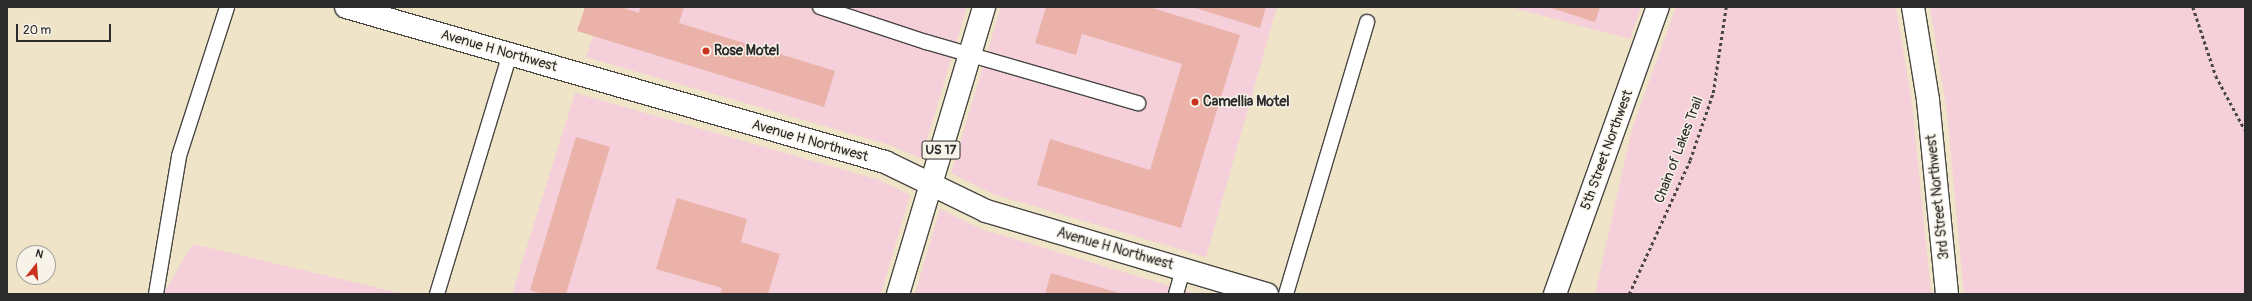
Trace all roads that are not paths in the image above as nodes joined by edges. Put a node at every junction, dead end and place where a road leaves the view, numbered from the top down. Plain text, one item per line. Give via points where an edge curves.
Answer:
1 (227, 7) edge
2 (346, 7) edge
3 (820, 7) edge
4 (984, 7) edge
5 (1658, 7) edge
6 (1913, 7) edge
7 (1367, 22) dead end
8 (510, 54) junction
9 (970, 54) junction
10 (1138, 103) dead end
11 (931, 184) junction
12 (1183, 269) junction
13 (1240, 290) edge
14 (156, 294) edge
15 (437, 294) edge
16 (898, 294) edge
17 (1176, 294) edge
18 (1267, 294) edge
19 (1286, 294) edge
20 (1555, 294) edge
21 (1948, 294) edge

1 - 14 lane via 179,156
2 - 8 main road, Avenue H Northwest
3 - 9 lane
4 - 9 main road, US 17
5 - 20 main road, 5th Street Northwest
6 - 21 main road, 3rd Street Northwest via 1928,100
7 - 19 lane
8 - 11 main road, Avenue H Northwest via 885,162
8 - 15 lane
9 - 10 lane
9 - 11 main road, US 17
11 - 12 main road, Avenue H Northwest via 986,211
11 - 16 main road, US 17
12 - 13 main road, Avenue H Northwest
12 - 17 lane
13 - 18 main road, Avenue H Northwest

